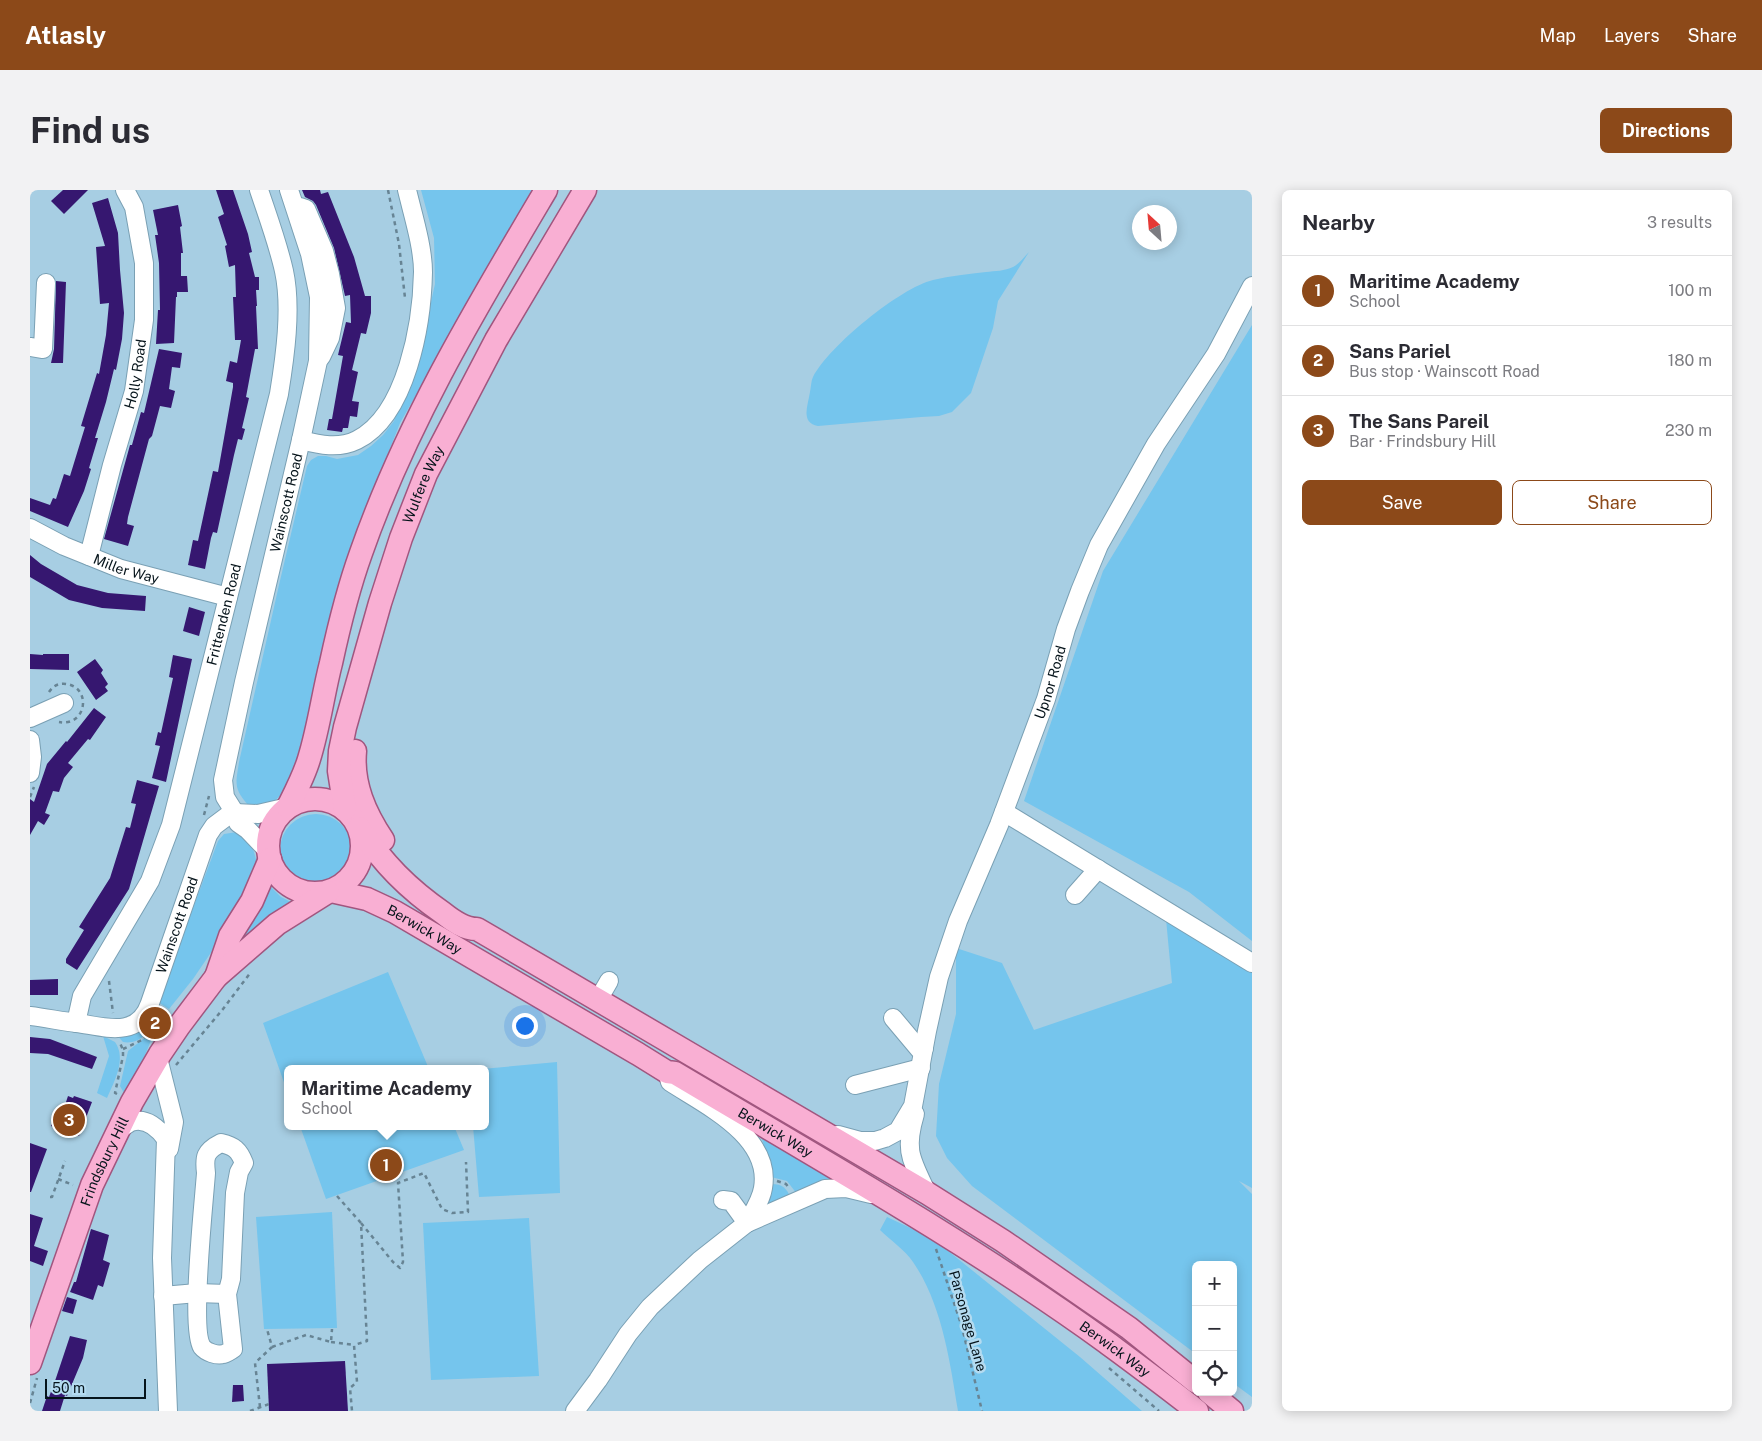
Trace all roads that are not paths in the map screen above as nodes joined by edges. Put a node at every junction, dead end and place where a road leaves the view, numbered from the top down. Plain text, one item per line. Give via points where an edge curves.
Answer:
1 (125, 190) edge
2 (259, 190) edge
3 (407, 190) edge
4 (546, 190) edge
5 (586, 190) edge
6 (292, 198) edge
7 (46, 283) dead end
8 (1252, 286) edge
9 (30, 348) edge
10 (302, 440) junction
11 (30, 528) edge
12 (89, 556) junction
13 (228, 597) junction
14 (380, 603) junction
15 (64, 703) dead end
16 (30, 718) edge
17 (30, 740) edge
18 (30, 773) edge
19 (288, 807) junction
20 (345, 809) junction
21 (235, 812) junction
22 (1004, 812) junction
23 (359, 828) junction
24 (269, 855) junction
25 (1098, 869) junction
26 (330, 892) junction
27 (1075, 895) dead end
28 (477, 929) junction
29 (1252, 963) edge
30 (216, 977) junction
31 (30, 1016) edge
32 (893, 1018) dead end
33 (76, 1023) junction
34 (924, 1048) junction
35 (921, 1068) junction
36 (160, 1069) junction
37 (667, 1072) junction
38 (855, 1085) dead end
39 (913, 1106) junction
40 (814, 1127) junction
41 (117, 1131) junction
42 (166, 1167) junction
43 (927, 1193) junction
44 (881, 1196) junction
45 (723, 1200) dead end
46 (747, 1223) junction
47 (197, 1293) junction
48 (227, 1294) junction
49 (163, 1296) junction
50 (1072, 1318) junction
51 (38, 1319) edge
52 (30, 1363) edge
53 (1192, 1379) edge
54 (598, 1380) junction
55 (1214, 1396) edge
56 (168, 1411) edge
57 (575, 1411) edge
58 (588, 1411) edge
59 (1173, 1411) edge
60 (1196, 1411) edge
61 (1232, 1411) edge

1 - 12 street, Holly Road via 134,207 144,263 144,320 134,391
2 - 13 street, Frittenden Road via 284,272 286,352 279,394
3 - 10 street via 421,253 422,295 410,359 396,397 382,420 357,440 322,446
4 - 19 main road via 440,372 388,481 354,575 309,758
5 - 14 main road, Wulfere Way via 496,340 426,474
6 - 10 street, Wainscott Road via 319,296 318,361
7 - 9 street via 43,349
8 - 22 street, Upnor Road via 1216,354 1156,444 1099,545 1066,629 1046,699
10 - 21 street, Wainscott Road via 224,770 223,789
11 - 12 street, Miller Way
12 - 13 street, Miller Way
13 - 33 street, Frittenden Road via 170,825 150,881 82,996
14 - 20 main road, Wulfere Way via 340,751 339,771
14 - 28 main road via 371,673 355,746 354,769 358,790 377,831 411,874
15 - 16 street
17 - 18 street
19 - 20 main road via 303,800 320,799
19 - 21 street via 258,814
19 - 24 main road via 274,824 269,837
20 - 23 main road
21 - 24 street, Wainscott Road via 238,823
21 - 33 street, Wainscott Road via 208,835 147,1011 141,1019 115,1029
22 - 25 street
22 - 34 street, Upnor Road via 954,930 939,978
23 - 26 main road via 363,844 359,866 350,879
23 - 28 main road, Berwick Way via 403,882 454,921
24 - 26 main road via 277,875 294,889 310,894
24 - 30 main road, Frindsbury Hill via 252,901 230,936
25 - 27 street
25 - 29 street
26 - 30 main road, Frindsbury Hill via 277,924
26 - 37 main road, Berwick Way via 367,899 395,912
28 - 40 main road, Berwick Way via 603,991
30 - 36 main road, Frindsbury Hill via 178,1026
31 - 33 street
32 - 34 street via 919,1049
34 - 35 street, Upnor Road
35 - 38 street
35 - 39 street, Upnor Road
36 - 41 main road, Frindsbury Hill via 132,1102
36 - 42 street via 174,1122
37 - 44 main road, Berwick Way via 675,1073
37 - 46 street via 670,1082 729,1121 760,1155 764,1187
39 - 40 street via 898,1131 875,1141 860,1141
39 - 43 street via 915,1114 909,1148
40 - 43 main road, Berwick Way
41 - 42 street via 132,1122 145,1121 159,1129 166,1139
41 - 51 main road, Frindsbury Hill
42 - 49 street
43 - 53 main road, Berwick Way via 1078,1292
44 - 46 street via 835,1188
44 - 50 main road, Berwick Way via 978,1254
45 - 46 street via 731,1201
46 - 54 street via 700,1260 650,1307
47 - 48 street
47 - 48 street via 198,1335 202,1347 211,1353 223,1354 233,1349
47 - 48 street via 206,1173 204,1162 207,1153 221,1144 233,1146 244,1163 235,1192 232,1280
47 - 49 street
49 - 56 street
50 - 59 main road
50 - 60 main road, Berwick Way
51 - 52 main road, Frindsbury Hill
54 - 57 street
54 - 58 street
55 - 61 main road

